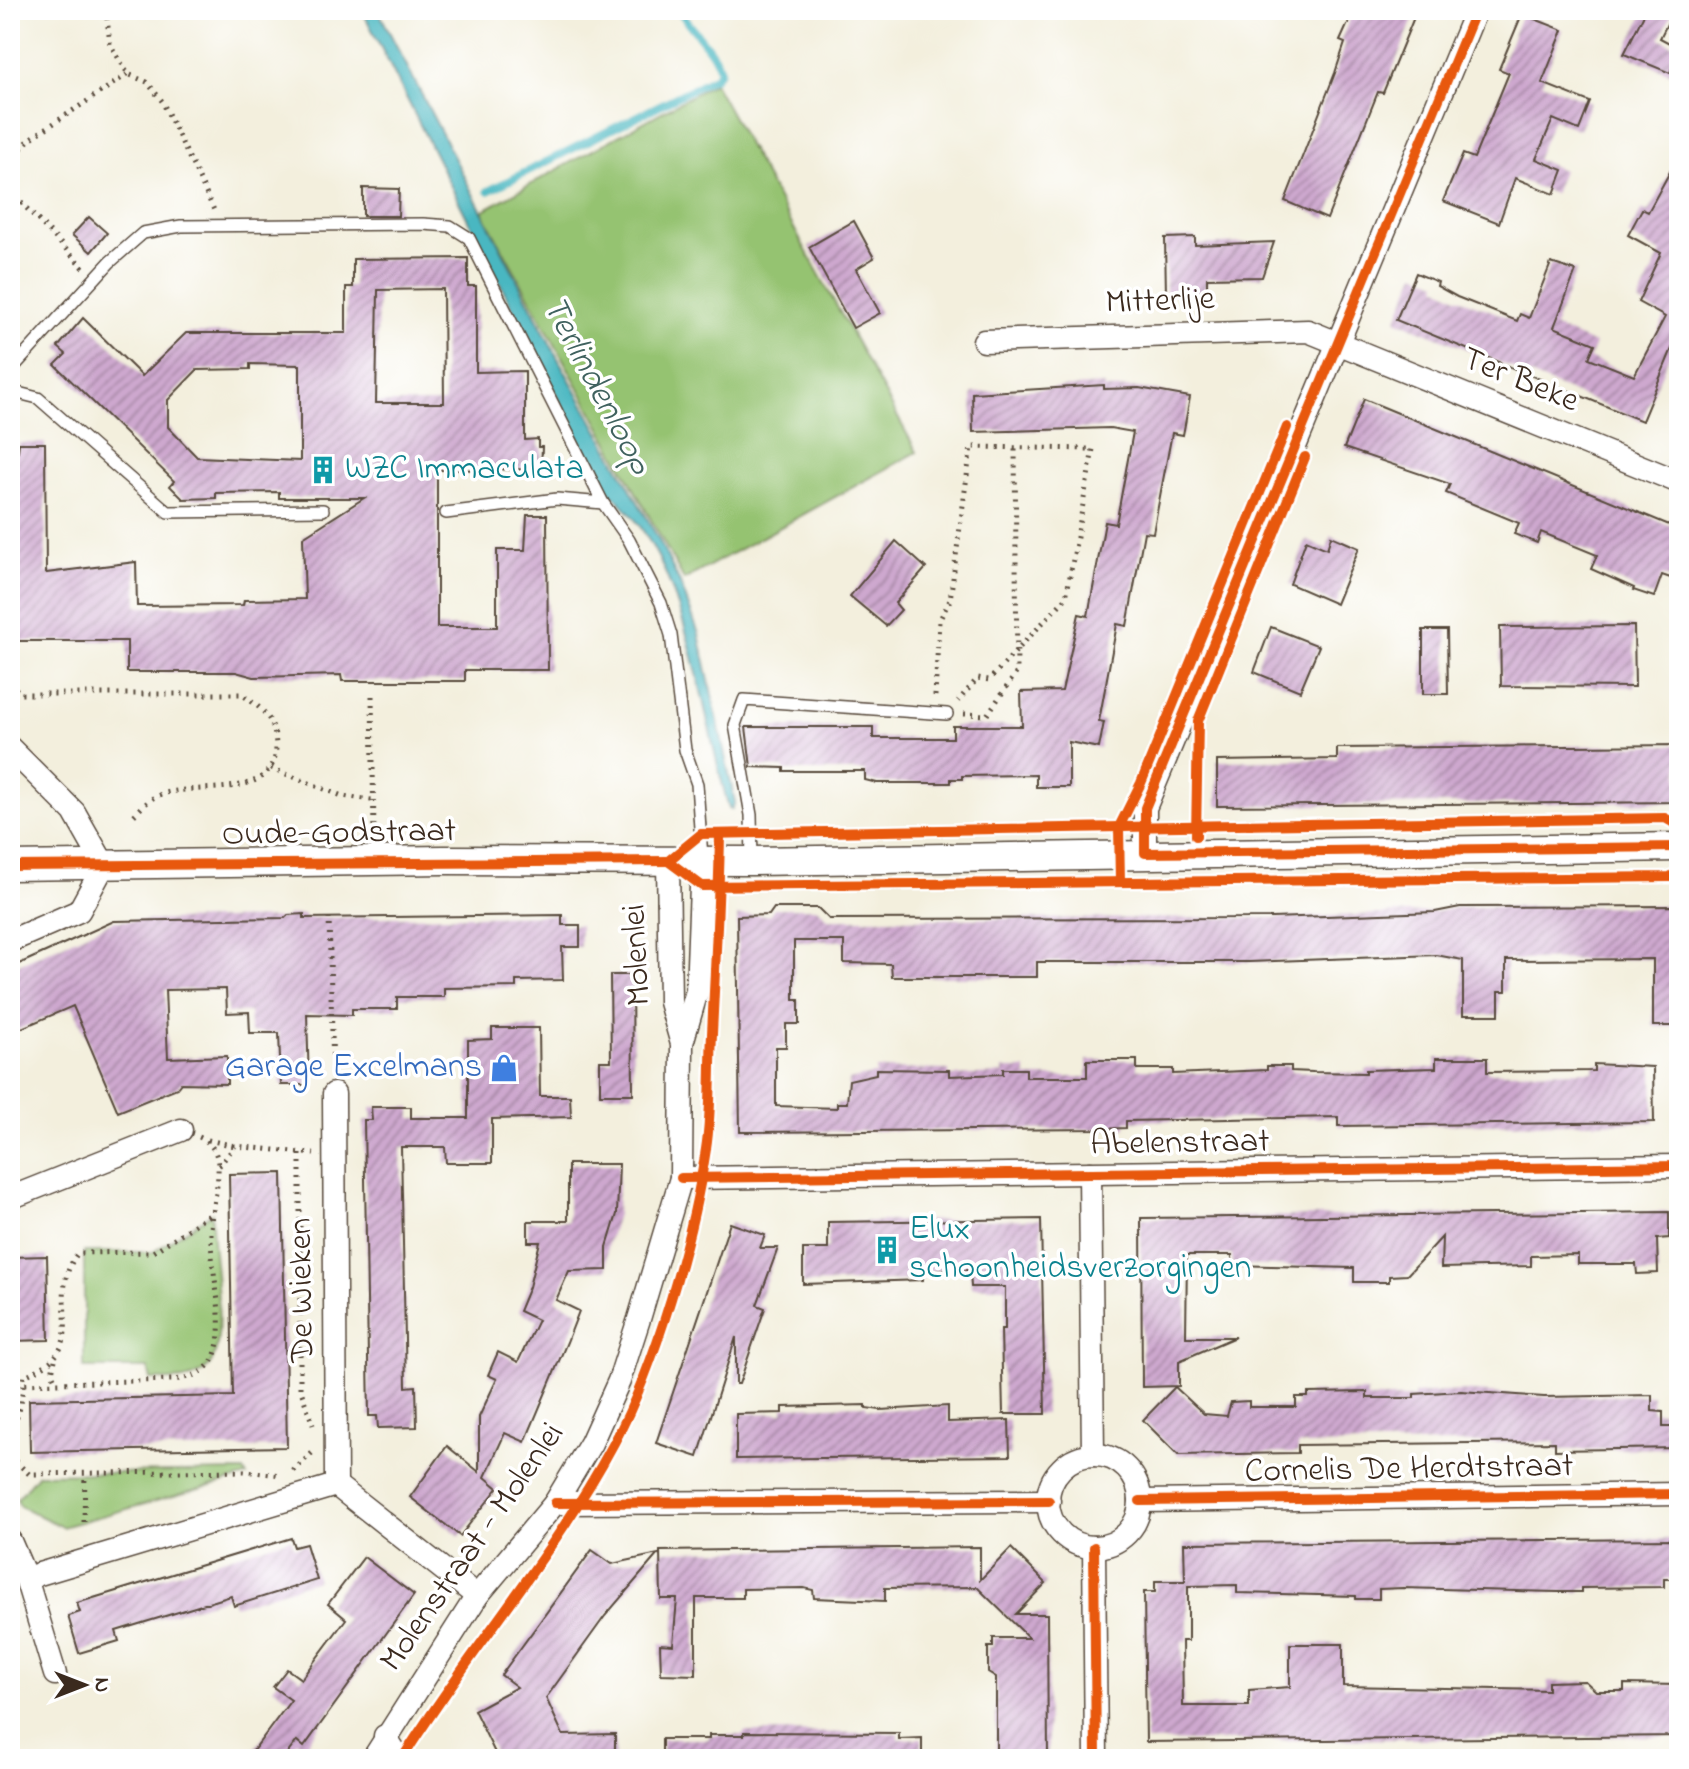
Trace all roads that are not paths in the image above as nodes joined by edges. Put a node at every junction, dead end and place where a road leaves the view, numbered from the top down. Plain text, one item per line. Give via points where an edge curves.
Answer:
1 (1476, 10) edge
2 (984, 341) dead end
3 (1336, 343) junction
4 (10, 371) edge
5 (10, 391) edge
6 (1679, 482) edge
7 (603, 503) junction
8 (323, 510) dead end
9 (446, 513) dead end
10 (940, 714) road end
11 (10, 748) edge
12 (1679, 847) edge
13 (1145, 853) junction
14 (702, 860) junction
15 (668, 861) junction
16 (752, 861) junction
17 (104, 865) junction
18 (10, 866) edge
19 (10, 941) edge
20 (682, 1044) junction
21 (334, 1094) road end
22 (181, 1130) road end
23 (1679, 1166) edge
24 (1090, 1173) junction
25 (681, 1178) junction
26 (10, 1198) edge
27 (1093, 1455) junction
28 (336, 1485) junction
29 (1679, 1494) edge
30 (1049, 1501) junction
31 (1140, 1501) junction
32 (555, 1503) junction
33 (10, 1541) edge
34 (1094, 1547) junction
35 (26, 1578) junction
36 (477, 1596) junction
37 (55, 1674) dead end
38 (385, 1736) junction
39 (373, 1759) edge
40 (400, 1759) edge
41 (1096, 1759) edge

1 - 3 street
2 - 3 street, Mitterlije via 1308,331
3 - 6 street, Ter Beke
3 - 13 street via 1145,808
4 - 7 lane via 143,233 181,226 450,226 469,238
5 - 8 lane via 38,398 168,512
7 - 9 lane via 557,499
7 - 14 lane via 629,540 671,635 683,737 697,784
10 - 16 lane via 744,700 735,725 751,815
11 - 17 street via 74,812
12 - 13 street, Oude-Godstraat
13 - 16 street, Oude-Godstraat
14 - 15 street, Oude-Godstraat
14 - 16 street, Oude-Godstraat
14 - 20 street via 697,991
15 - 17 street, Oude-Godstraat
15 - 20 street, Molenlei via 670,1002
17 - 18 street, Oude-Godstraat
17 - 19 street via 79,911
20 - 25 street, Molenstraat - Molenlei
21 - 28 street, De Wieken
22 - 26 street
23 - 24 street, Abelenstraat
24 - 25 street, Abelenstraat
24 - 27 street
25 - 32 street, Molenstraat - Molenlei via 619,1381 591,1443
27 - 30 street via 1076,1458 1061,1469
27 - 31 street via 1127,1468
28 - 35 street
28 - 36 street
29 - 31 street, Cornelis De Herdtstraat
30 - 32 street
30 - 34 street via 1057,1528
31 - 34 street via 1138,1515 1121,1538
32 - 36 street, Molenstraat - Molenlei
33 - 35 street
34 - 41 street
35 - 37 street
36 - 38 street, Molenstraat - Molenlei
38 - 39 street, Molenstraat - Molenlei
38 - 40 street

